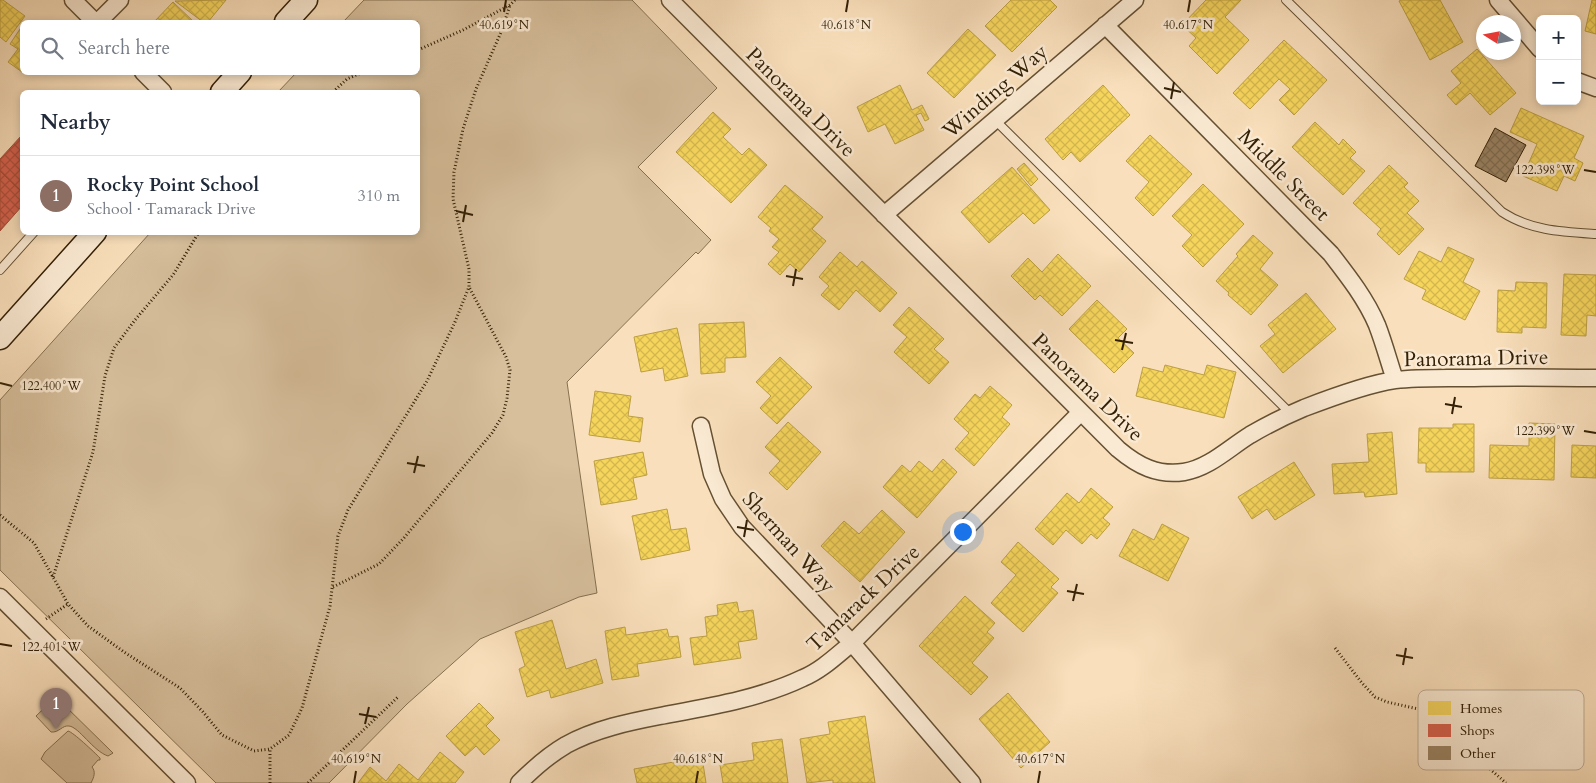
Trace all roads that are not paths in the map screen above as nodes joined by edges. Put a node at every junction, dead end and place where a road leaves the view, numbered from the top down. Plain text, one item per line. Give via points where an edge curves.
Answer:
1 (73, 0) edge
2 (120, 0) edge
3 (306, 0) edge
4 (670, 0) edge
5 (1135, 0) edge
6 (1286, 0) edge
7 (1498, 0) edge
8 (95, 20) edge
9 (99, 20) edge
10 (288, 20) edge
11 (1105, 25) junction
12 (1536, 44) edge
13 (146, 75) edge
14 (237, 75) edge
15 (1581, 82) edge
16 (1596, 88) edge
17 (161, 90) edge
18 (224, 90) edge
19 (995, 120) junction
20 (884, 215) junction
21 (1596, 234) edge
22 (31, 235) edge
23 (92, 235) edge
24 (0, 270) edge
25 (0, 338) edge
26 (1596, 378) edge
27 (1395, 380) junction
28 (1081, 412) junction
29 (1291, 414) junction
30 (701, 426) dead end
31 (0, 597) edge
32 (852, 643) junction
33 (187, 783) edge
34 (519, 783) edge
35 (972, 783) edge

1 - 8 street
2 - 9 street
3 - 10 main road
4 - 20 street, Panorama Drive
5 - 11 street, Winding Way
6 - 21 lane via 1502,212 1526,225 1543,229
7 - 12 street
11 - 19 street, Winding Way
11 - 27 street, Middle Street via 1331,254 1377,325
13 - 17 street
14 - 18 main road
15 - 16 street
19 - 20 street, Winding Way
19 - 29 lane
20 - 28 street, Panorama Drive
22 - 24 lane
23 - 25 main road
26 - 27 street, Panorama Drive
27 - 29 street, Panorama Drive
28 - 29 street, Panorama Drive via 1126,456 1144,468 1167,473 1200,467 1251,434
28 - 32 street, Tamarack Drive
30 - 32 street, Sherman Way via 712,474 731,512
31 - 33 street
32 - 34 street, Tamarack Drive via 821,668 774,691 629,722 566,745
32 - 35 street, Sherman Way

